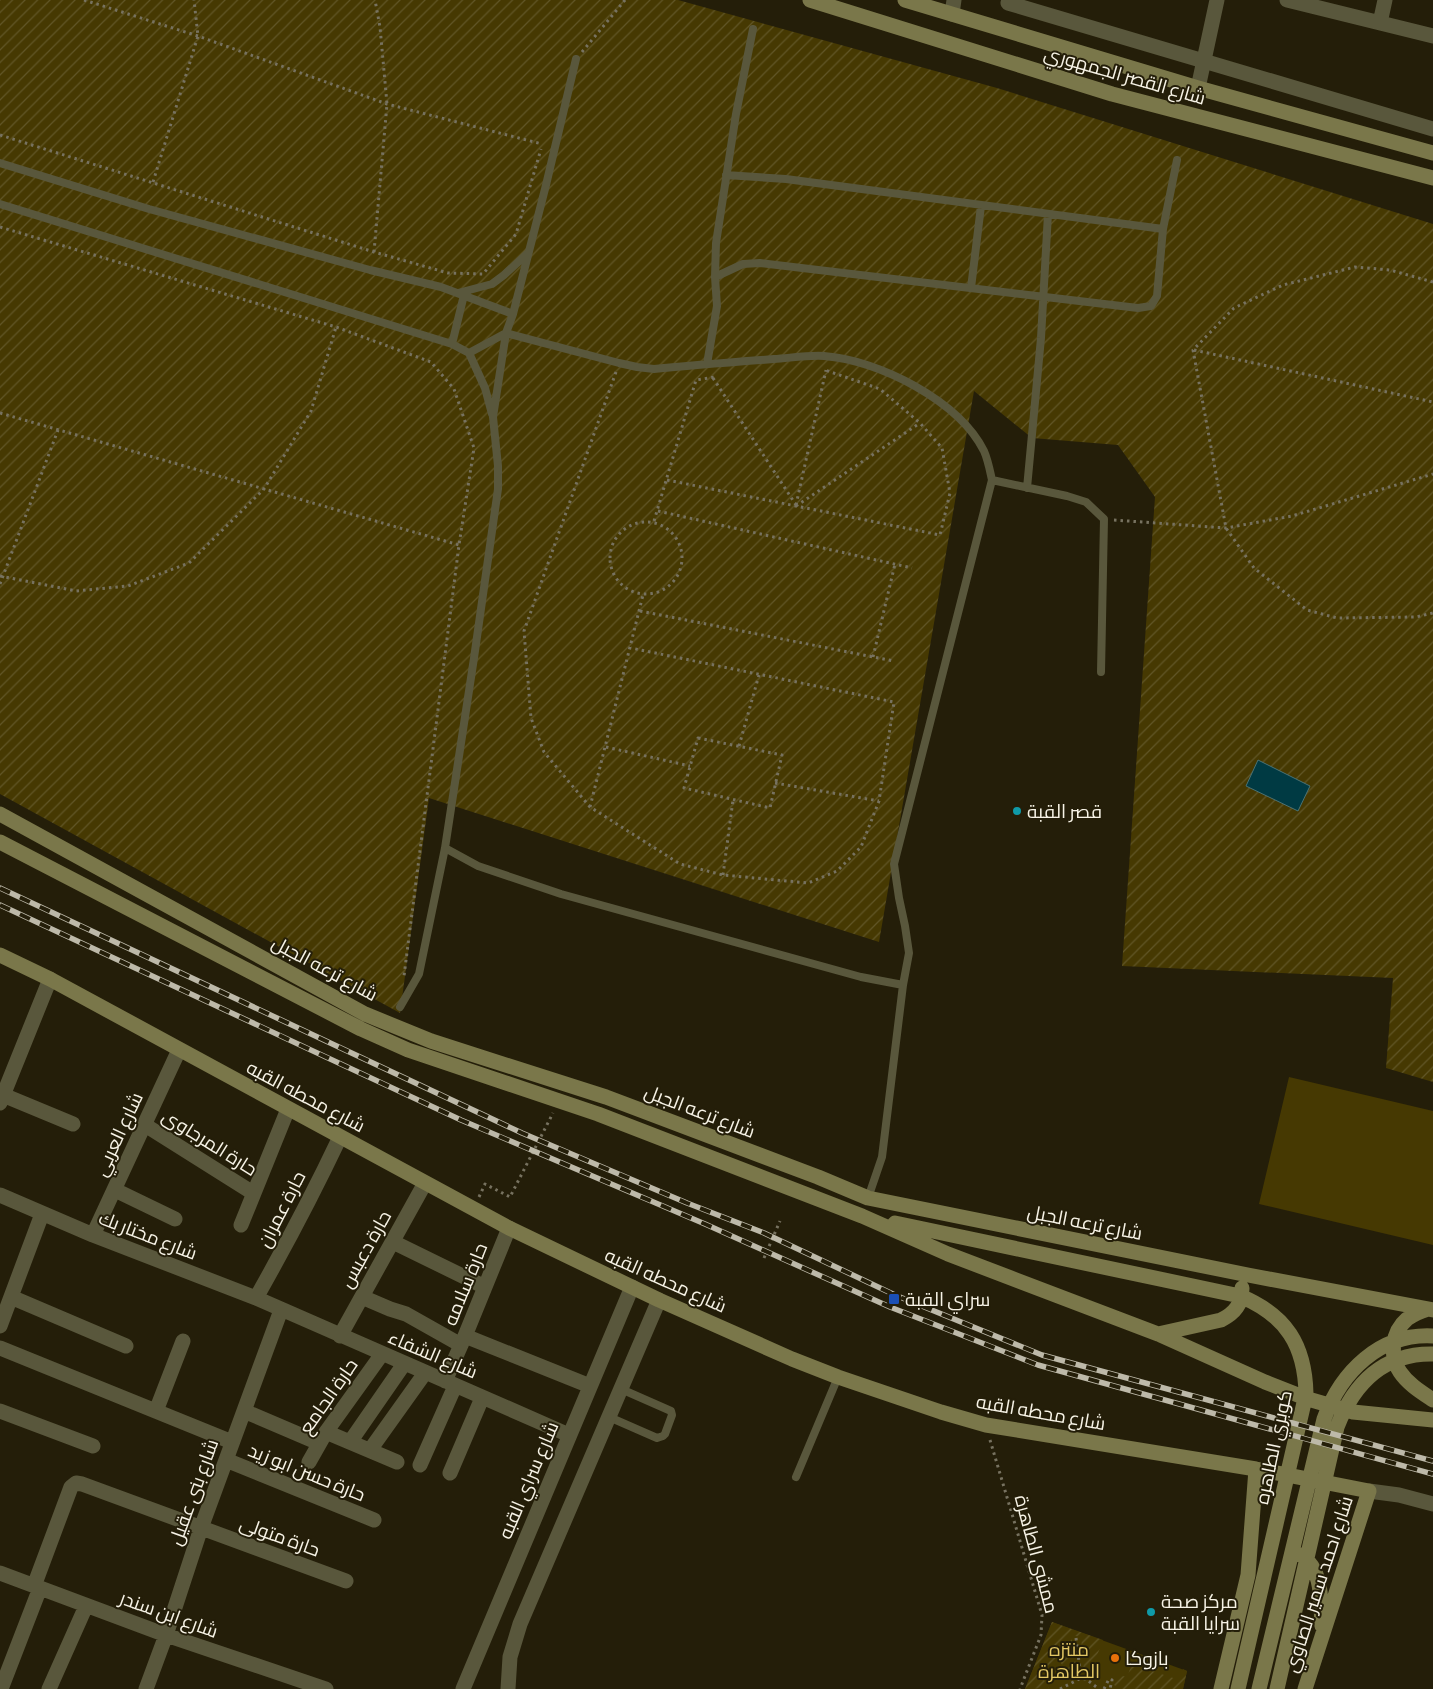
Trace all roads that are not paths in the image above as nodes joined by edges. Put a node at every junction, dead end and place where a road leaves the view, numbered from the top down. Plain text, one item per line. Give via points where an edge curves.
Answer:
1 (810, 0) edge
2 (1217, 0) edge
3 (1287, 0) edge
4 (1385, 0) edge
5 (912, 1) edge
6 (1008, 3) dead end
7 (953, 7) edge
8 (1380, 23) junction
9 (753, 29) dead end
10 (1433, 36) edge
11 (576, 59) dead end
12 (1204, 61) junction
13 (1198, 88) junction
14 (1433, 129) edge
15 (1433, 153) edge
16 (1177, 160) dead end
17 (0, 163) edge
18 (726, 175) junction
19 (1433, 178) edge
20 (0, 204) edge
21 (981, 206) junction
22 (1048, 214) junction
23 (1163, 229) junction
24 (528, 253) junction
25 (715, 277) junction
26 (971, 288) junction
27 (461, 294) junction
28 (1043, 297) junction
29 (512, 314) junction
30 (506, 333) junction
31 (452, 344) junction
32 (470, 353) junction
33 (706, 364) junction
34 (493, 417) junction
35 (992, 480) junction
36 (1027, 488) junction
37 (1100, 672) dead end
38 (0, 814) edge
39 (0, 842) edge
40 (444, 848) junction
41 (0, 955) edge
42 (50, 980) junction
43 (903, 985) junction
44 (400, 1007) dead end
45 (179, 1050) junction
46 (2, 1099) edge
47 (288, 1109) junction
48 (74, 1124) dead end
49 (145, 1125) junction
50 (340, 1137) junction
51 (425, 1183) junction
52 (115, 1190) junction
53 (253, 1193) junction
54 (0, 1196) edge
55 (868, 1198) junction
56 (42, 1214) junction
57 (862, 1216) junction
58 (175, 1219) dead end
59 (241, 1224) dead end
60 (509, 1228) junction
61 (948, 1234) joint
62 (93, 1235) junction
63 (393, 1242) junction
64 (1236, 1273) junction
65 (485, 1287) junction
66 (632, 1287) junction
67 (362, 1297) junction
68 (256, 1298) junction
69 (659, 1300) junction
70 (5, 1306) edge
71 (1431, 1309) edge
72 (281, 1310) junction
73 (0, 1326) edge
74 (1158, 1334) junction
75 (340, 1336) junction
76 (1433, 1336) edge
77 (183, 1341) dead end
78 (463, 1341) junction
79 (126, 1346) dead end
80 (0, 1348) edge
81 (382, 1354) junction
82 (1433, 1354) edge
83 (404, 1364) junction
84 (425, 1373) junction
85 (838, 1377) junction
86 (450, 1384) junction
87 (590, 1386) junction
88 (621, 1389) junction
89 (482, 1398) junction
90 (1433, 1400) edge
91 (0, 1411) edge
92 (156, 1411) junction
93 (244, 1411) junction
94 (609, 1417) junction
95 (1433, 1420) edge
96 (569, 1435) junction
97 (323, 1437) junction
98 (232, 1442) junction
99 (350, 1442) junction
100 (93, 1446) dead end
101 (370, 1450) junction
102 (226, 1460) junction
103 (308, 1462) dead end
104 (397, 1462) dead end
105 (420, 1465) dead end
106 (1256, 1469) junction
107 (450, 1473) dead end
108 (796, 1477) dead end
109 (1369, 1491) junction
110 (1433, 1504) edge
111 (374, 1520) dead end
112 (201, 1528) junction
113 (0, 1573) edge
114 (1248, 1575) junction
115 (346, 1581) dead end
116 (37, 1587) junction
117 (86, 1606) junction
118 (166, 1635) junction
119 (1322, 1635) junction
120 (465, 1687) edge
121 (1, 1689) edge
122 (49, 1689) edge
123 (146, 1689) edge
124 (326, 1689) edge
125 (508, 1689) edge
126 (1221, 1689) edge
127 (1238, 1689) edge
128 (1259, 1689) edge
129 (1277, 1689) edge
130 (1305, 1689) edge

1 - 19 main road, شارع القصر الجمهوري via 1112,94
2 - 12 street
3 - 8 street
4 - 8 street
5 - 7 main road, شارع القصر الجمهوري
6 - 12 street
7 - 13 main road, شارع القصر الجمهوري
8 - 10 street
9 - 18 lane
11 - 24 lane
12 - 13 street
12 - 14 street
13 - 15 main road, شارع القصر الجمهوري
16 - 23 lane
17 - 27 lane via 149,209
18 - 21 lane via 786,179
18 - 25 lane via 716,243
20 - 31 lane
21 - 22 lane
21 - 26 lane
22 - 23 lane
22 - 28 lane
23 - 28 lane via 1157,296 1151,306 1138,308
24 - 27 lane via 492,284
24 - 29 lane
25 - 26 lane via 743,264 760,263
25 - 33 lane via 716,306
26 - 28 lane
27 - 29 lane
27 - 31 lane
28 - 36 lane
29 - 30 lane
30 - 32 lane
30 - 33 lane via 637,367 654,369
30 - 34 lane
31 - 32 lane
32 - 34 lane
33 - 35 lane via 823,356 862,362 935,398 953,412 970,429 985,452
34 - 40 lane via 498,489
35 - 36 lane
35 - 43 lane via 894,864 909,953
36 - 37 lane via 1086,502 1104,519
38 - 55 main road, شارع ترعه الجبل via 364,1014 431,1041 606,1096
39 - 57 main road, شارع ترعه الجبل via 353,1025 408,1050 598,1114
40 - 43 lane via 478,866 561,894 861,977
40 - 44 lane via 419,974
41 - 42 main road, شارع محطه القبه
42 - 45 main road, شارع محطه القبه
42 - 46 street
43 - 55 lane via 882,1157
45 - 47 main road, شارع محطه القبه
45 - 49 street, شارع العربي
46 - 48 street
47 - 50 main road, شارع محطه القبه
47 - 53 street
49 - 52 street, شارع العربي
49 - 53 street, حارة المرجاوى
50 - 51 main road, شارع محطه القبه
50 - 68 street, حارة عمران
51 - 60 main road, شارع محطه القبه
51 - 63 street, حارة دعبس
52 - 58 street
52 - 62 street, شارع العربي
53 - 59 street
54 - 56 street, شارع مختار بك
55 - 64 main road, شارع ترعه الجبل
56 - 62 street, شارع مختار بك
56 - 70 street
57 - 61 main road, شارع ترعه الجبل
57 - 74 main road, شارع ترعه الجبل via 948,1254
60 - 65 street, حارة سلامه
60 - 66 main road, شارع محطه القبه
61 - 127 main road, كوبري الطاهره via 1240,1296 1257,1303 1285,1326 1302,1358 1306,1394
62 - 68 street, شارع مختار بك
63 - 65 street
63 - 67 street, حارة دعبس
64 - 71 main road, شارع ترعه الجبل
64 - 74 main road via 1243,1290 1237,1308 1230,1316
65 - 78 street, حارة سلامه
66 - 69 main road, شارع محطه القبه
66 - 87 street, شارع سراي القبه
67 - 75 street, حارة دعبس
67 - 78 street
68 - 72 street, شارع مختار بك
69 - 85 main road, شارع محطه القبه
69 - 88 street
70 - 73 street
70 - 79 street
71 - 90 main road via 1417,1313 1399,1329 1393,1353 1401,1374
72 - 75 street, شارع الشفاء
72 - 93 street, شارع بنى عقيل
74 - 95 main road, شارع ترعه الجبل via 1308,1399 1353,1412
75 - 81 street, شارع الشفاء
76 - 128 main road via 1394,1342 1378,1350 1350,1372 1330,1402
77 - 92 street
78 - 86 street, حارة سلامه
78 - 87 street
80 - 92 street
81 - 83 street, شارع الشفاء
81 - 97 street, حارة الجامع
82 - 129 main road via 1404,1358 1385,1365 1355,1391 1344,1408 1337,1426
83 - 84 street, شارع الشفاء
83 - 99 street
84 - 86 street, شارع الشفاء
84 - 101 street
85 - 106 main road, شارع محطه القبه via 986,1425
85 - 108 lane
86 - 89 street, شارع الشفاء
86 - 105 street, حارة سلامه
87 - 96 street, شارع سراي القبه
88 - 94 street
88 - 94 lane via 667,1409 672,1415 665,1434 660,1438
89 - 96 street, شارع الشفاء
89 - 107 street
91 - 100 street
92 - 98 street
93 - 97 street
93 - 98 street, شارع بنى عقيل
94 - 125 street via 520,1624 510,1657
96 - 120 street, شارع سراي القبه
97 - 99 street
97 - 103 street, حارة الجامع
98 - 102 street, شارع بنى عقيل
99 - 101 street
101 - 104 street
102 - 111 street, حارة حسن ابو زيد
102 - 112 street, شارع بنى عقيل
106 - 109 main road, شارع محطه القبه
106 - 114 main road
109 - 110 street
109 - 119 main road, شارع احمد سمير الصاوي
112 - 115 street, حارة متولى
112 - 116 street, حارة متولى via 76,1483 71,1487
112 - 118 street, شارع بنى عقيل
113 - 116 street, شارع ابن سندر
114 - 119 main road via 1252,1565 1270,1551 1302,1554 1316,1571
114 - 126 main road
116 - 117 street, شارع ابن سندر
116 - 121 street
117 - 118 street, شارع ابن سندر
117 - 122 street
118 - 123 street, شارع بنى عقيل
118 - 124 street, شارع ابن سندر
119 - 130 main road, شارع احمد سمير الصاوي

